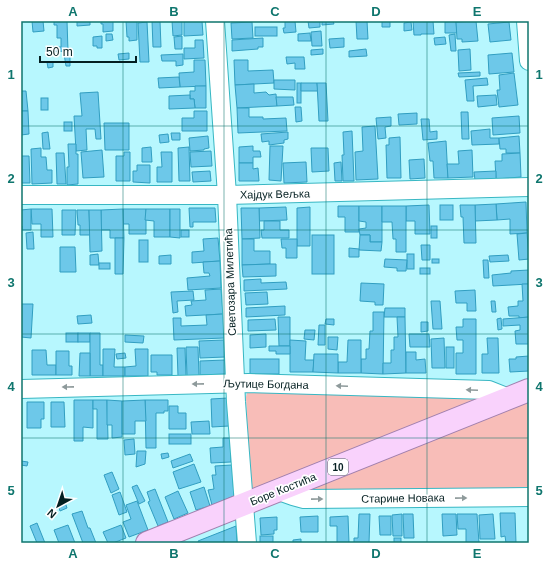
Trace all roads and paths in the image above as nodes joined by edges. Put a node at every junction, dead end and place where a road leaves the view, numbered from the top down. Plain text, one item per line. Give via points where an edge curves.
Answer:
1 (215, 21) edge
2 (526, 21) edge
3 (529, 61) edge
4 (529, 187) edge
5 (21, 195) edge
6 (227, 195) junction
7 (235, 383) junction
8 (21, 389) edge
9 (529, 390) edge
10 (509, 398) junction
11 (279, 491) junction
12 (529, 497) edge
13 (245, 504) junction
14 (147, 543) edge
15 (248, 543) edge

1 - 6 street, Светозара Милетића
2 - 3 street
4 - 6 street, Хајдук Вељка
5 - 6 street, Хајдук Вељка
6 - 7 street, Светозара Милетића
7 -> 8 street, Љутице Богдана
10 -> 7 street, Љутице Богдана via 489,390
7 - 13 street, Светозара Милетића
9 - 10 main road, Боре Костића / 10
10 - 11 main road, Боре Костића / 10
11 -> 12 street, Старине Новака via 304,499
11 - 13 main road, Боре Костића / 10
13 - 14 main road, Боре Костића / 10
13 - 15 street, Светозара Милетића

